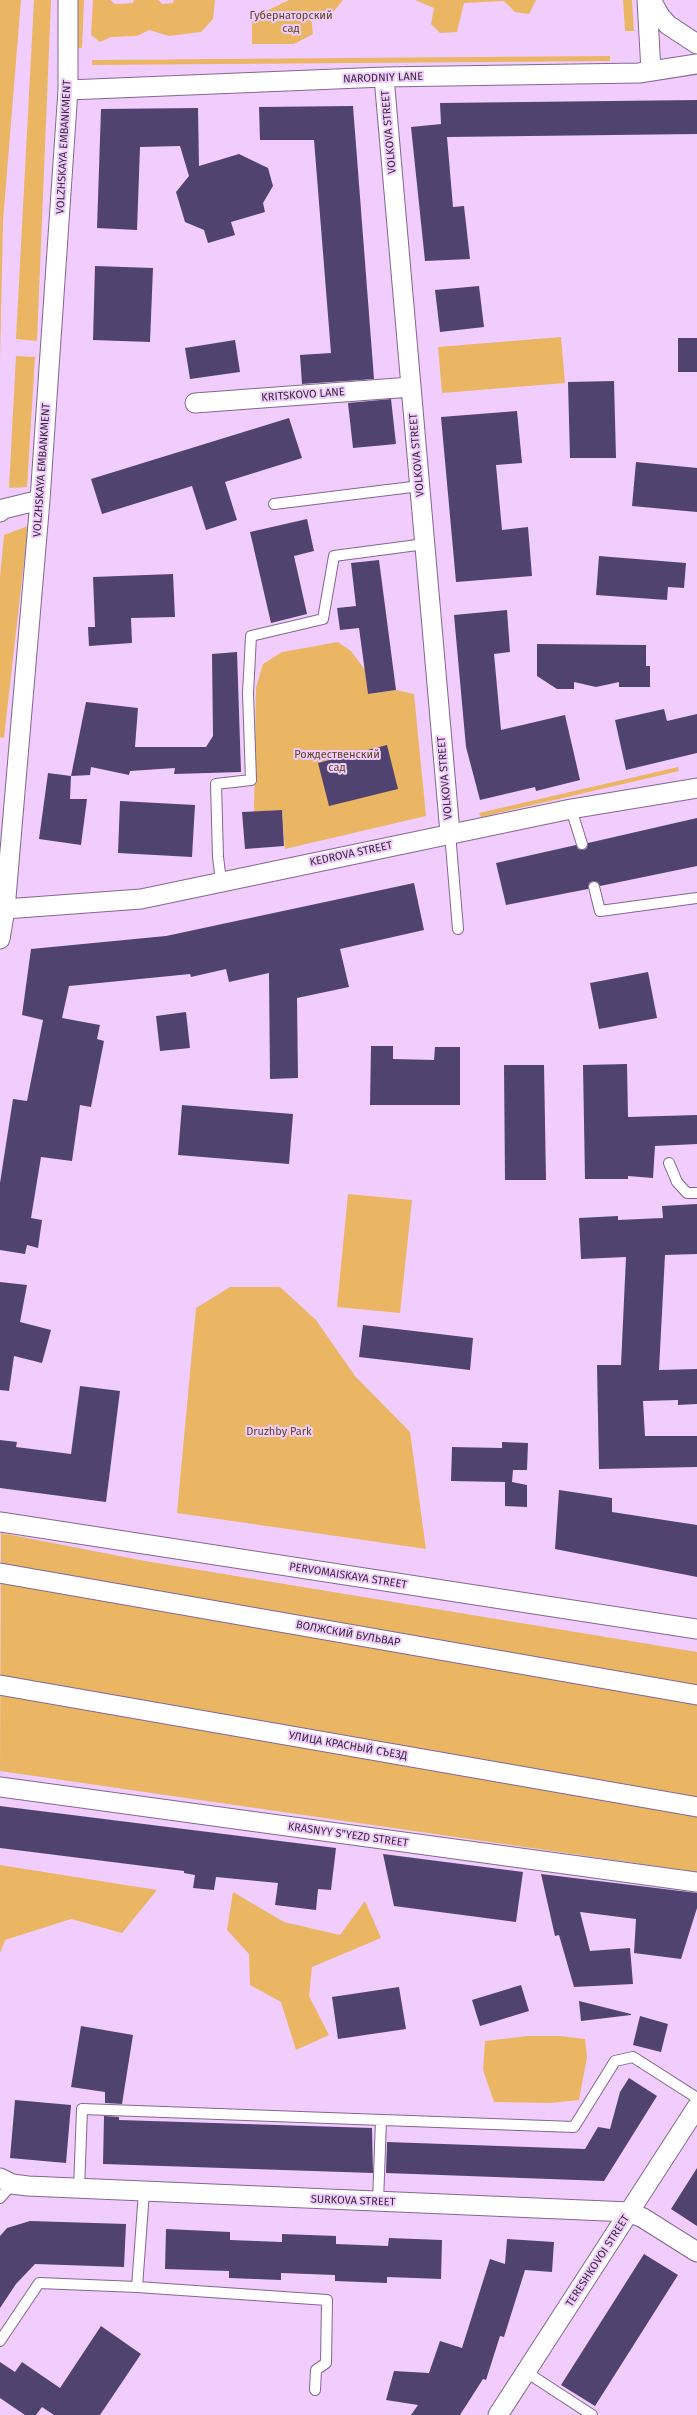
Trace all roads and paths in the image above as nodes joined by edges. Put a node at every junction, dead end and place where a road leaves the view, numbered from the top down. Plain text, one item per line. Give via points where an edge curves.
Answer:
1 (68, 0) edge
2 (647, 0) edge
3 (650, 0) edge
4 (697, 44) edge
5 (697, 64) edge
6 (652, 71) junction
7 (384, 77) junction
8 (68, 90) junction
9 (411, 387) junction
10 (195, 403) dead end
11 (420, 486) junction
12 (40, 500) junction
13 (274, 504) dead end
14 (0, 512) edge
15 (425, 544) junction
16 (697, 788) edge
17 (571, 809) junction
18 (450, 833) junction
19 (582, 844) dead end
20 (221, 881) junction
21 (594, 888) dead end
22 (697, 898) edge
23 (4, 909) junction
24 (458, 929) dead end
25 (0, 939) edge
26 (669, 1163) dead end
27 (697, 1193) edge
28 (0, 1522) edge
29 (0, 1573) edge
30 (697, 1629) edge
31 (0, 1685) edge
32 (697, 1695) edge
33 (0, 1787) edge
34 (697, 1807) edge
35 (697, 1882) edge
36 (697, 2098) edge
37 (697, 2107) edge
38 (381, 2120) junction
39 (6, 2181) edge
40 (79, 2189) junction
41 (144, 2192) junction
42 (0, 2198) edge
43 (378, 2202) junction
44 (629, 2212) junction
45 (697, 2252) edge
46 (137, 2287) junction
47 (0, 2341) edge
48 (526, 2372) junction
49 (315, 2390) dead end
50 (498, 2415) edge
51 (592, 2415) edge

1 - 8 street, VOLZHSKAYA EMBANKMENT
2 - 6 street
3 - 4 street via 668,25
5 - 6 street, NARODNIY LANE
6 - 7 street, NARODNIY LANE
7 - 8 street, NARODNIY LANE
7 - 9 street, VOLKOVA STREET
8 - 12 street, VOLZHSKAYA EMBANKMENT
9 - 10 street, KRITSKOVO LANE
9 - 11 street, VOLKOVA STREET
11 - 13 lane
11 - 15 street, VOLKOVA STREET
12 - 14 street via 3,509
12 - 23 street, VOLZHSKAYA EMBANKMENT
15 - 18 street, VOLKOVA STREET
15 - 20 lane via 334,556 323,619 251,636 248,693 250,780 216,784
16 - 17 street, KEDROVA STREET
17 - 18 street, KEDROVA STREET
17 - 19 lane
18 - 20 street, KEDROVA STREET
18 - 24 lane
20 - 23 street, KEDROVA STREET via 141,899
21 - 22 lane via 600,911
23 - 25 street, VOLZHSKAYA EMBANKMENT
26 - 27 lane via 677,1182 687,1193
28 - 30 street, PERVOMAISKAYA STREET
29 - 32 street, ВОЛЖСКИЙ БУЛЬВАР
31 - 34 street, УЛИЦА КРАСНЫЙ СЪЕЗД
33 - 35 street, KRASNYY S"YEZD STREET
36 - 38 lane via 633,2057 615,2061 574,2127
37 - 44 street, TERESHKOVOI STREET
38 - 40 lane via 82,2108
38 - 43 lane
39 - 40 street, SURKOVA STREET
39 - 42 lane
40 - 41 street, SURKOVA STREET
41 - 43 street, SURKOVA STREET
41 - 46 lane
43 - 44 street, SURKOVA STREET
44 - 45 street, SURKOVA STREET
44 - 48 street, TERESHKOVOI STREET
46 - 47 lane via 39,2283
46 - 49 lane via 327,2300 326,2363 316,2370
48 - 50 street, TERESHKOVOI STREET
48 - 51 lane

